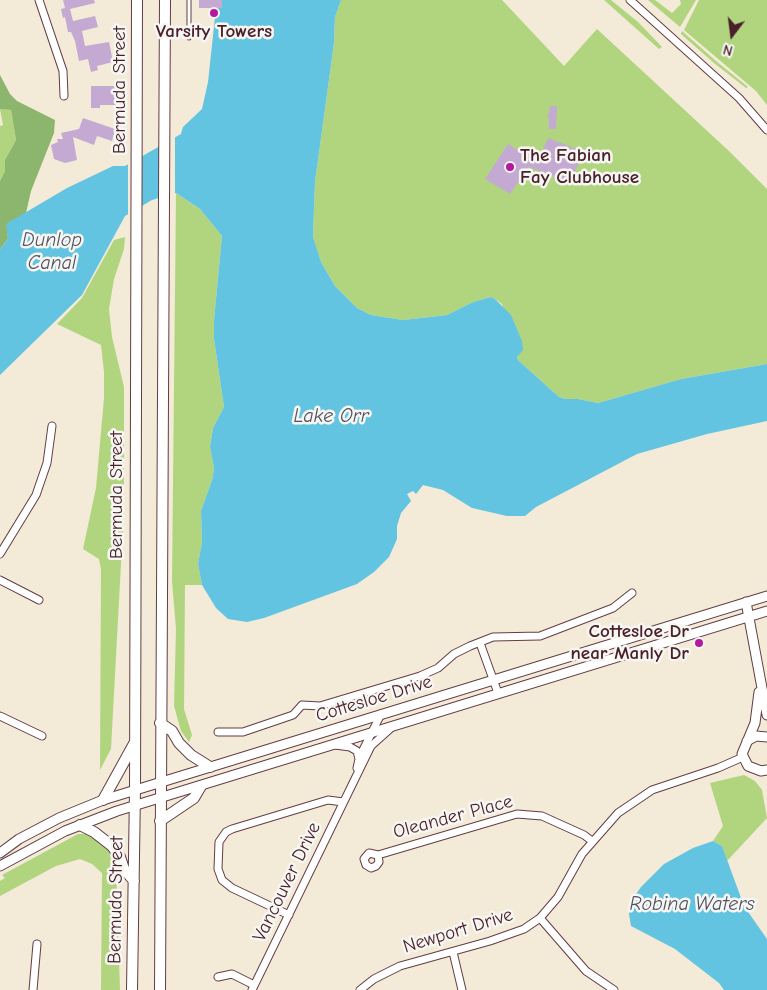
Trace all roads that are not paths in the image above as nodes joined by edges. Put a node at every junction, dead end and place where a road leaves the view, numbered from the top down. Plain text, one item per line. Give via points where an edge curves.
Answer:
1 (39, 0) edge
2 (137, 0) edge
3 (165, 0) edge
4 (189, 0) edge
5 (630, 0) edge
6 (189, 38) dead end
7 (64, 96) dead end
8 (767, 130) edge
9 (52, 426) dead end
10 (0, 554) edge
11 (0, 580) edge
12 (632, 593) dead end
13 (767, 596) edge
14 (39, 600) dead end
15 (746, 602) junction
16 (767, 611) edge
17 (749, 616) junction
18 (480, 643) junction
19 (493, 679) junction
20 (760, 684) junction
21 (498, 693) junction
22 (381, 714) junction
23 (767, 714) edge
24 (0, 716) edge
25 (160, 723) junction
26 (396, 726) junction
27 (218, 732) dead end
28 (370, 734) junction
29 (42, 736) dead end
30 (767, 737) edge
31 (135, 741) junction
32 (747, 741) junction
33 (333, 745) junction
34 (743, 757) junction
35 (359, 759) junction
36 (210, 767) junction
37 (767, 770) edge
38 (160, 782) junction
39 (201, 786) junction
40 (350, 787) junction
41 (135, 790) junction
42 (160, 798) junction
43 (103, 800) junction
44 (343, 802) junction
45 (135, 806) junction
46 (160, 821) junction
47 (80, 825) junction
48 (592, 841) junction
49 (0, 853) edge
50 (378, 855) dead end
51 (0, 866) edge
52 (134, 881) junction
53 (289, 915) junction
54 (540, 918) junction
55 (37, 944) dead end
56 (453, 952) junction
57 (218, 977) dead end
58 (253, 988) edge
59 (33, 990) edge
60 (132, 990) edge
61 (160, 990) edge
62 (360, 990) edge
63 (462, 990) edge
64 (614, 990) edge

1 - 7 street via 63,71
2 - 31 main road, Bermuda Street
3 - 25 main road
4 - 6 lane
5 - 8 street via 739,98
9 - 10 street via 47,463 36,495
11 - 14 street
12 - 18 street via 613,608 540,636 492,637
13 - 15 main road, Cottesloe Drive
15 - 17 main road
15 - 19 main road, Cottesloe Drive
16 - 17 main road, Cottesloe Drive
17 - 20 main road
17 - 21 main road, Cottesloe Drive
18 - 19 street
18 - 27 street via 461,649 438,668 420,676 320,706 302,706 293,715 243,732
19 - 21 street
19 - 22 main road, Cottesloe Drive
20 - 23 main road
20 - 32 main road via 758,707
21 - 26 main road, Cottesloe Drive
22 - 28 street, Vancouver Drive
22 - 36 main road, Cottesloe Drive
24 - 29 street
25 - 36 main road via 172,731 185,750
25 - 38 main road
26 - 28 main road, Cottesloe Drive
26 - 40 street, Vancouver Drive via 374,742
28 - 33 main road, Cottesloe Drive
28 - 35 street, Vancouver Drive
30 - 32 main road via 756,736
31 - 41 main road, Bermuda Street
31 - 43 main road
32 - 34 main road
33 - 35 street via 354,748
33 - 39 main road, Cottesloe Drive
34 - 37 main road via 754,770
34 - 48 street, Newport Drive via 652,790 618,813
35 - 40 street, Vancouver Drive
36 - 38 main road, Cottesloe Drive
38 - 41 main road, Cottesloe Drive
38 - 42 main road
39 - 42 main road, Cottesloe Drive
39 - 46 main road via 194,798
40 - 44 street, Vancouver Drive
41 - 43 main road, Cottesloe Drive
41 - 45 main road, Bermuda Street
42 - 45 main road, Cottesloe Drive
42 - 46 main road
43 - 49 main road, Cottesloe Drive via 59,818
44 - 53 street, Vancouver Drive
44 - 53 street via 328,800 232,829 219,842 218,868 222,880
45 - 47 main road, Cottesloe Drive
45 - 52 main road, Bermuda Street
46 - 61 main road
47 - 51 main road, Cottesloe Drive
47 - 52 main road via 112,846
48 - 50 street, Oleander Place via 542,816 517,814
48 - 54 street, Newport Drive via 558,897
52 - 60 main road, Bermuda Street
53 - 58 street, Vancouver Drive
54 - 56 street, Newport Drive via 524,929
54 - 64 street via 586,971
55 - 59 street
56 - 62 street, Newport Drive via 400,966
56 - 63 street
57 - 58 street via 232,974

